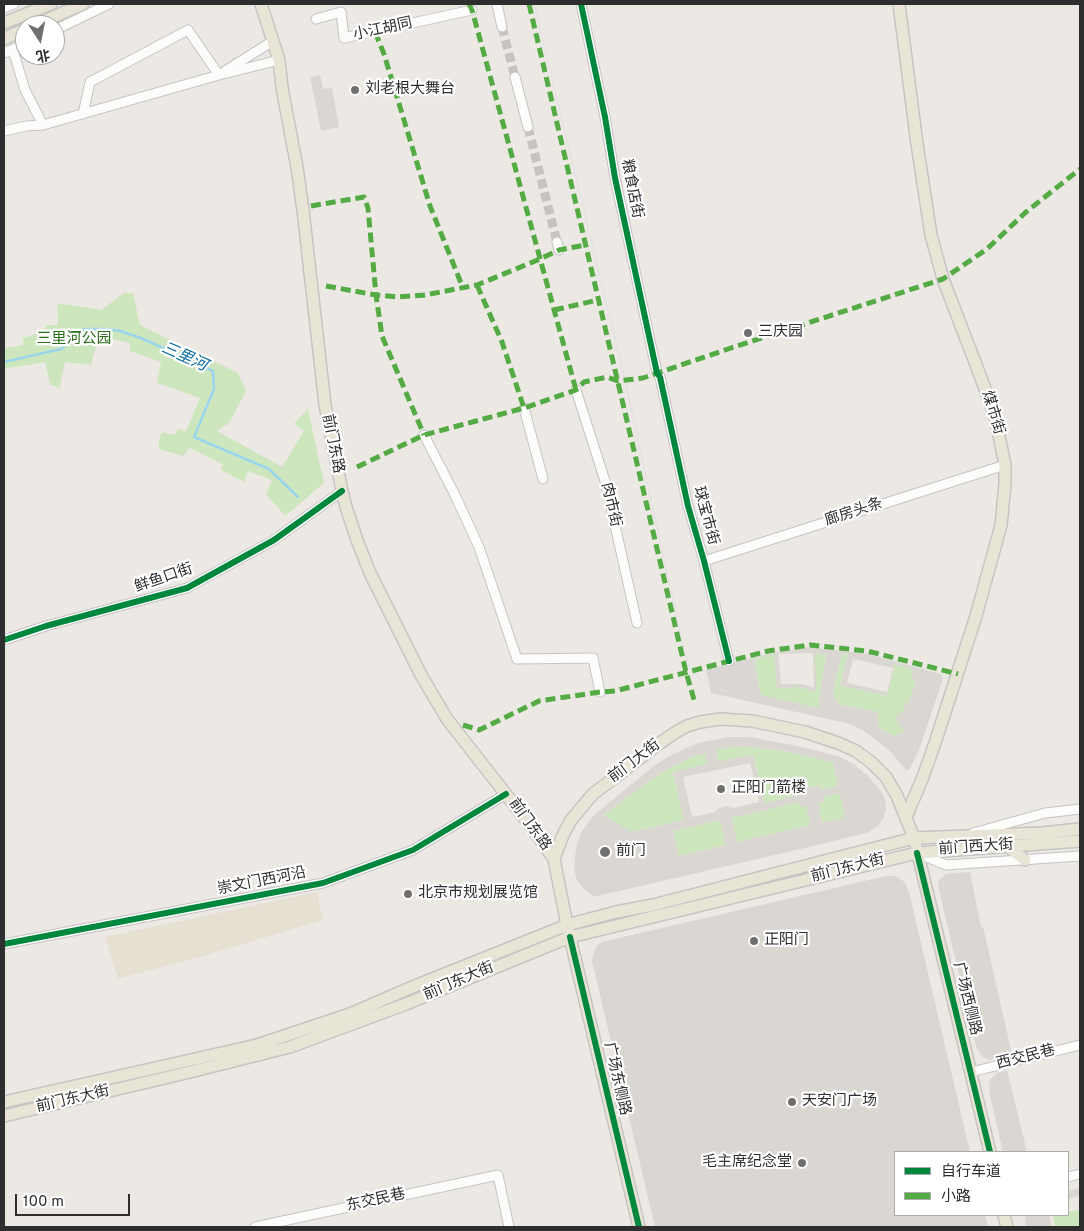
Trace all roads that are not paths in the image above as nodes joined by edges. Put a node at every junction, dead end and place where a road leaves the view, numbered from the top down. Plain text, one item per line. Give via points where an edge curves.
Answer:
1 (14, 4) edge
2 (51, 4) edge
3 (83, 4) edge
4 (109, 4) edge
5 (261, 4) edge
6 (496, 4) edge
7 (581, 4) edge
8 (899, 4) edge
9 (4, 8) edge
10 (472, 10) dead end
11 (58, 15) edge
12 (316, 20) dead end
13 (4, 23) edge
14 (65, 25) edge
15 (502, 27) tunnel mouth
16 (273, 41) junction
17 (13, 50) joint
18 (4, 53) edge
19 (279, 60) junction
20 (219, 75) junction
21 (515, 77) tunnel mouth
22 (83, 114) junction
23 (43, 125) junction
24 (528, 127) tunnel mouth
25 (4, 131) edge
26 (660, 377) joint
27 (576, 390) dead end
28 (524, 408) dead end
29 (424, 435) dead end
30 (1005, 465) junction
31 (543, 479) dead end
32 (342, 491) junction
33 (704, 560) junction
34 (637, 623) dead end
35 (4, 640) edge
36 (729, 661) dead end
37 (600, 692) dead end
38 (506, 794) junction
39 (1080, 809) edge
40 (906, 817) junction
41 (1080, 829) edge
42 (960, 836) junction
43 (914, 838) junction
44 (1080, 841) edge
45 (1007, 846) junction
46 (917, 853) junction
47 (1080, 856) edge
48 (554, 859) junction
49 (1025, 860) junction
50 (567, 925) junction
51 (570, 937) junction
52 (4, 944) edge
53 (1080, 1045) edge
54 (971, 1072) junction
55 (4, 1102) edge
56 (4, 1116) edge
57 (990, 1151) edge
58 (255, 1227) edge
59 (508, 1227) edge
60 (639, 1227) edge

1 - 9 street
2 - 13 main road
3 - 11 main road
4 - 14 street
5 - 16 main road, 前门东路
6 - 15 street
7 - 26 street, 粮食店街 via 615,178
8 - 30 main road, 煤市街 via 931,235 943,279 995,416
10 - 12 street, 小江胡同 via 344,38 342,12
16 - 19 main road, 前门东路
16 - 20 street
17 - 18 street
17 - 23 street via 25,90
19 - 20 street
19 - 32 main road, 前门东路 via 303,210 325,405
20 - 22 street
20 - 22 street via 188,30 90,82
21 - 24 street
22 - 23 street
23 - 25 street
26 - 33 street, 球宝市街 via 688,506
27 - 34 street, 肉市街 via 605,481
28 - 31 street
29 - 37 street via 479,547 517,659 593,658
30 - 33 street, 廊房头条
30 - 40 main road, 煤市街 via 1001,525 976,616 936,740
32 - 35 street, 鲜鱼口街 via 274,540 187,588
32 - 38 main road, 前门东路 via 356,540 370,573 421,675 447,719
33 - 36 street, 球宝市街
38 - 48 main road, 前门东路
38 - 52 street, 崇文门西河沿 via 413,850 323,883
39 - 42 street, 前门西大街 via 1045,813
40 - 43 main road, 广场西侧路
40 - 48 main road, 前门大街 via 886,777 856,751 805,732 752,721 721,719 687,726 668,737 593,794 571,820
41 - 42 main road, 前门西大街
42 - 43 main road, 前门西大街
43 - 46 main road, 广场西侧路
43 - 50 main road, 前门东大街
44 - 45 main road, 前门西大街
45 - 46 main road, 前门西大街
45 - 49 main road
46 - 49 street, 前门西大街 via 946,864
46 - 51 main road, 前门东大街
46 - 54 main road, 广场西侧路
47 - 49 street, 前门西大街
48 - 50 main road, 广场东侧路
50 - 51 main road, 广场东侧路
50 - 55 main road, 前门东大街 via 350,1014 257,1045
51 - 56 main road, 前门东大街 via 290,1047
51 - 60 main road, 广场东侧路
53 - 54 street, 西交民巷
54 - 57 main road, 广场西侧路
58 - 59 street, 东交民巷 via 498,1175

